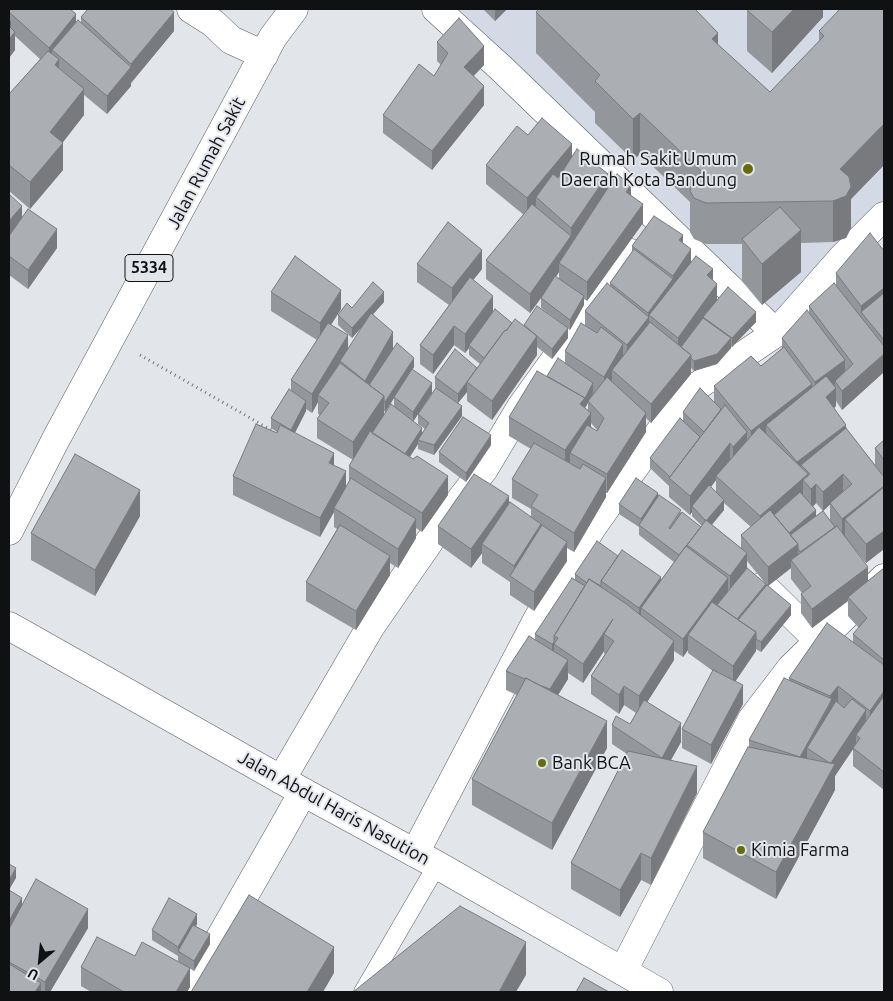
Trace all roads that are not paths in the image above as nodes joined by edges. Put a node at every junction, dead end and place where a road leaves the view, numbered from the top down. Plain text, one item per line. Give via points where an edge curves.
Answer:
1 (191, 9) edge
2 (294, 9) edge
3 (436, 9) edge
4 (264, 55) junction
5 (884, 216) edge
6 (658, 220) junction
7 (776, 333) junction
8 (9, 531) edge
9 (749, 572) edge
10 (884, 578) edge
11 (9, 626) edge
12 (819, 641) junction
13 (292, 786) junction
14 (426, 859) junction
15 (623, 971) junction
16 (189, 992) edge
17 (363, 992) edge
18 (659, 992) edge

1 - 4 main road via 231,40
2 - 4 main road, Jalan Rumah Sakit / 5334
3 - 6 main road
4 - 8 main road, Jalan Rumah Sakit / 5334
5 - 7 main road via 872,246 830,272
6 - 7 main road
6 - 13 main road via 521,407 484,469 372,626
7 - 14 main road via 687,393 637,481 591,529 538,620
9 - 12 main road
10 - 12 main road
11 - 13 main road, Jalan Abdul Haris Nasution
12 - 15 main road via 791,668 752,719
13 - 14 main road, Jalan Abdul Haris Nasution
13 - 16 main road via 280,833
14 - 15 main road, Jalan Abdul Haris Nasution
14 - 17 lane
15 - 18 main road, Jalan Abdul Haris Nasution

